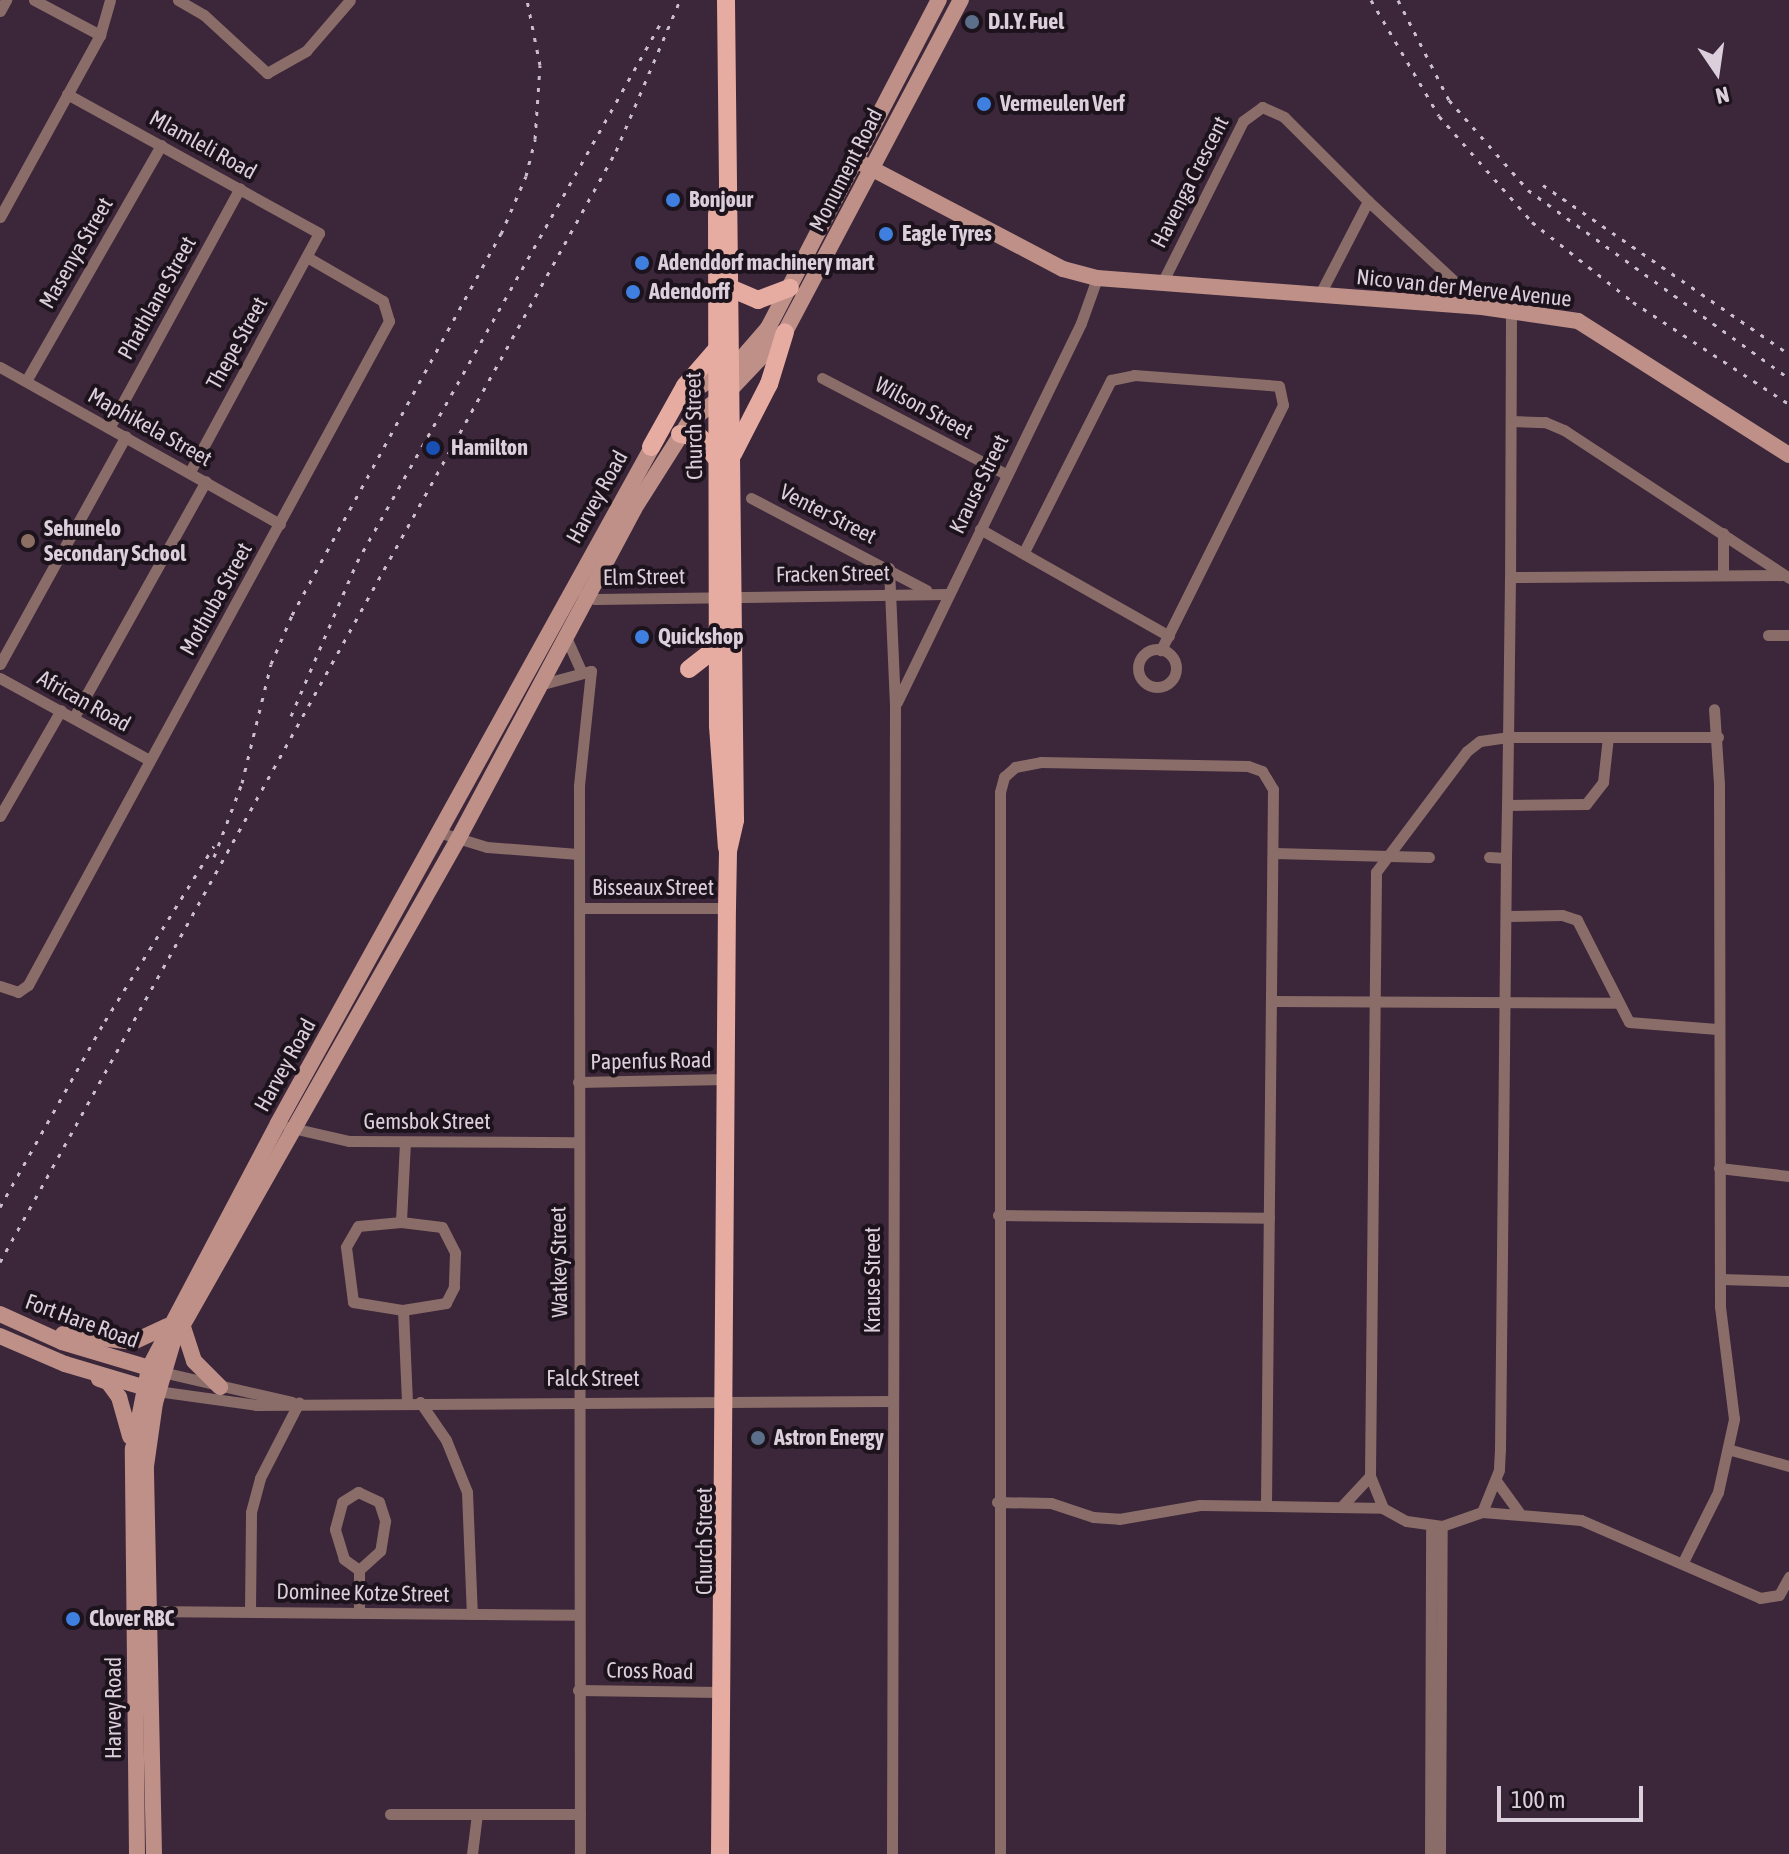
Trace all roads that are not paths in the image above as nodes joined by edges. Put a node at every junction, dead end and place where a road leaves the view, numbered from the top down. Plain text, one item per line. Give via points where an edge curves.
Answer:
1 (6, 0) edge
2 (34, 0) edge
3 (110, 0) edge
4 (178, 0) edge
5 (350, 0) edge
6 (716, 0) edge
7 (726, 0) edge
8 (939, 0) edge
9 (961, 0) edge
10 (0, 11) edge
11 (100, 35) junction
12 (67, 94) junction
13 (161, 145) junction
14 (863, 164) junction
15 (240, 188) junction
16 (1368, 201) junction
17 (0, 217) edge
18 (319, 233) joint
19 (307, 257) junction
20 (1097, 278) junction
21 (1162, 283) junction
22 (730, 288) junction
23 (790, 288) junction
24 (1319, 296) junction
25 (1482, 307) junction
26 (1511, 310) junction
27 (785, 332) junction
28 (717, 349) junction
29 (0, 367) edge
30 (724, 369) junction
31 (822, 378) dead end
32 (26, 381) junction
33 (724, 394) junction
34 (1511, 421) junction
35 (109, 428) junction
36 (680, 434) junction
37 (126, 436) junction
38 (651, 447) junction
39 (1789, 455) edge
40 (726, 460) junction
41 (190, 472) junction
42 (1006, 474) junction
43 (206, 481) junction
44 (751, 498) dead end
45 (627, 506) junction
46 (280, 524) junction
47 (980, 529) junction
48 (1723, 533) junction
49 (1024, 552) junction
50 (889, 568) junction
51 (1723, 575) junction
52 (1510, 577) junction
53 (1786, 577) edge
54 (580, 590) junction
55 (927, 591) junction
56 (891, 594) junction
57 (947, 594) junction
58 (727, 595) junction
59 (565, 635) junction
60 (1768, 635) dead end
61 (1789, 635) edge
62 (1169, 636) junction
63 (720, 645) junction
64 (1161, 650) dead end
65 (0, 664) edge
66 (586, 671) junction
67 (0, 678) edge
68 (538, 686) junction
69 (719, 690) junction
70 (895, 706) junction
71 (1714, 709) dead end
72 (61, 710) junction
73 (74, 717) junction
74 (1508, 737) junction
75 (1608, 737) junction
76 (1718, 737) junction
77 (149, 760) junction
78 (1507, 805) junction
79 (0, 816) edge
80 (438, 832) junction
81 (457, 841) junction
82 (728, 851) junction
83 (1274, 853) junction
84 (578, 854) junction
85 (1384, 857) junction
86 (1429, 857) dead end
87 (1489, 857) dead end
88 (1506, 858) junction
89 (580, 908) junction
90 (727, 908) junction
91 (1506, 916) junction
92 (0, 986) edge
93 (1272, 1001) junction
94 (1505, 1003) junction
95 (1616, 1003) junction
96 (1373, 1005) junction
97 (1717, 1029) junction
98 (725, 1079) junction
99 (578, 1082) junction
100 (278, 1123) junction
101 (294, 1130) junction
102 (405, 1142) junction
103 (578, 1142) junction
104 (1719, 1168) junction
105 (1789, 1176) edge
106 (998, 1215) junction
107 (1269, 1218) junction
108 (401, 1222) junction
109 (1721, 1279) junction
110 (1789, 1281) edge
111 (403, 1310) junction
112 (7, 1318) edge
113 (175, 1324) junction
114 (0, 1336) edge
115 (25, 1349) junction
116 (156, 1370) junction
117 (220, 1387) junction
118 (151, 1389) junction
119 (725, 1401) junction
120 (893, 1401) junction
121 (296, 1402) junction
122 (407, 1402) junction
123 (420, 1402) junction
124 (580, 1402) junction
125 (133, 1449) junction
126 (1731, 1450) junction
127 (1789, 1466) edge
128 (1370, 1476) junction
129 (1497, 1482) junction
130 (997, 1502) junction
131 (1266, 1505) junction
132 (1342, 1506) junction
133 (1383, 1508) junction
134 (1482, 1512) junction
135 (1519, 1512) junction
136 (1436, 1526) junction
137 (1683, 1562) junction
138 (359, 1570) junction
139 (1789, 1577) edge
140 (142, 1611) junction
141 (250, 1611) junction
142 (359, 1612) junction
143 (472, 1614) junction
144 (578, 1615) junction
145 (578, 1690) junction
146 (720, 1692) junction
147 (390, 1814) dead end
148 (477, 1814) junction
149 (580, 1814) junction
150 (137, 1854) edge
151 (154, 1854) edge
152 (472, 1854) edge
153 (580, 1854) edge
154 (720, 1854) edge
155 (727, 1854) edge
156 (892, 1854) edge
157 (1000, 1854) edge
158 (1430, 1854) edge
159 (1440, 1854) edge

1 - 10 street
2 - 11 street
3 - 11 street
4 - 5 street via 204,15 267,73 306,51
6 - 28 main road, Church Street
7 - 22 main road, Church Street
8 - 14 main road, Monument Road
9 - 14 main road, Monument Road
11 - 12 street
12 - 13 street, Mlamleli Road
12 - 17 street
13 - 15 street, Mlamleli Road
13 - 32 street, Masenya Street
14 - 20 main road, Nico van der Merve Avenue via 1063,269
14 - 23 main road, Monument Road
14 - 27 main road, Monument Road
15 - 18 street, Mlamleli Road
15 - 35 street, Phathlane Street
16 - 21 street, Havenga Crescent via 1284,117 1268,108 1255,109 1240,127
16 - 24 street
16 - 25 street, Havenga Crescent
18 - 19 street, Thepe Street
19 - 41 street, Thepe Street
19 - 46 street, Mothuba Street via 383,301 390,317
20 - 21 main road, Nico van der Merve Avenue
20 - 42 street, Krause Street via 1081,323
21 - 24 main road, Nico van der Merve Avenue
22 - 23 main road via 758,300
22 - 30 main road, Church Street
23 - 30 main road, Monument Road via 761,339
24 - 25 main road, Nico van der Merve Avenue
25 - 26 main road, Nico van der Merve Avenue
26 - 34 street
26 - 39 main road, Nico van der Merve Avenue via 1585,324
27 - 33 main road, Monument Road
27 - 40 main road via 769,384
28 - 30 main road, Church Street
28 - 38 main road via 685,386
29 - 32 street, Maphikela Street
30 - 33 main road, Church Street
30 - 38 main road, Harvey Road via 686,396
31 - 42 street, Wilson Street
32 - 35 street, Maphikela Street
33 - 36 main road, Harvey Road
33 - 40 main road, Church Street
34 - 48 street via 1554,425
34 - 52 street
35 - 37 street, Maphikela Street
36 - 40 main road via 701,438
36 - 45 main road, Harvey Road
37 - 41 street, Maphikela Street
37 - 65 street
38 - 45 main road, Harvey Road
40 - 58 main road, Church Street
41 - 43 street, Maphikela Street
42 - 47 street, Krause Street
43 - 46 street, Maphikela Street
43 - 73 street
44 - 50 street, Venter Street
45 - 54 main road, Harvey Road
46 - 77 street, Mothuba Street
47 - 49 street
47 - 57 street, Krause Street
48 - 51 street
48 - 53 street
49 - 62 street
49 - 62 street via 1111,380 1134,375 1279,386 1283,405
50 - 55 street, Venter Street
50 - 56 street, Krause Street
51 - 52 street
51 - 53 street
52 - 74 street
54 - 58 street, Elm Street
54 - 59 main road, Harvey Road
54 - 80 main road, Harvey Road
55 - 56 street, Fracken Street
55 - 57 street, Fracken Street
56 - 58 street, Fracken Street
56 - 70 street, Krause Street
57 - 70 street, Krause Street
58 - 63 main road, Church Street
58 - 82 main road, Church Street via 735,820
59 - 66 street
59 - 68 main road, Harvey Road
60 - 61 street
62 - 64 street
63 - 69 main road, Church Street
63 - 69 main road via 690,670
66 - 68 street
66 - 84 street, Watkey Street
67 - 72 street, African Road
68 - 81 main road, Harvey Road
69 - 82 main road, Church Street via 721,820
70 - 120 street, Krause Street
71 - 76 street
72 - 73 street, African Road
72 - 79 street
73 - 77 street, African Road
74 - 75 street
74 - 78 street
74 - 85 street via 1480,741 1467,751
75 - 76 street
75 - 78 street via 1603,782 1586,804
76 - 97 street
77 - 92 street, Mothuba Street via 22,991
78 - 88 street
80 - 81 street
80 - 100 main road, Harvey Road
81 - 84 street
81 - 101 main road, Harvey Road
82 - 90 main road, Church Street
83 - 85 street
83 - 93 street
83 - 106 street via 1273,789 1255,767 1041,762 1015,767 1004,777
84 - 89 street, Watkey Street
85 - 86 street
85 - 96 street via 1374,879
87 - 88 street
88 - 91 street
89 - 90 street, Bisseaux Street
89 - 99 street, Watkey Street
90 - 98 main road, Church Street
91 - 94 street
91 - 95 street via 1562,915 1577,920
93 - 96 street
93 - 107 street
94 - 95 street
94 - 96 street
94 - 129 street
95 - 97 street via 1622,1015 1638,1025
96 - 128 street
97 - 104 street
98 - 99 street, Papenfus Road
98 - 119 main road, Church Street
99 - 103 street, Watkey Street
100 - 101 street, Gemsbok Street
100 - 113 main road, Harvey Road
101 - 102 street, Gemsbok Street via 329,1139
101 - 113 main road, Harvey Road
102 - 103 street, Gemsbok Street
102 - 108 street
103 - 124 street, Watkey Street
104 - 105 street
104 - 109 street
106 - 107 street
106 - 130 street
107 - 131 street
108 - 111 street via 442,1227 455,1253 454,1287 446,1303
108 - 111 street via 358,1226 346,1247 353,1302
109 - 110 street
109 - 126 street via 1734,1419
111 - 122 street
112 - 113 main road via 117,1342 145,1338
112 - 116 main road, Fort Hare Road via 83,1350
113 - 116 main road, Harvey Road
113 - 117 main road via 194,1361
114 - 115 main road, Fort Hare Road
115 - 118 main road, Fort Hare Road
115 - 125 main road via 62,1369 108,1382 124,1409
116 - 117 street, Falck Street
116 - 118 main road, Harvey Road
117 - 121 street, Falck Street
118 - 121 street, Falck Street via 238,1405
118 - 125 main road, Harvey Road
118 - 140 main road, Harvey Road
119 - 120 street, Falck Street
119 - 124 street, Falck Street
119 - 146 main road, Church Street
119 - 155 main road, Church Street
120 - 156 street, Krause Street
121 - 122 street, Falck Street
121 - 141 street via 260,1478 251,1512
122 - 123 street, Falck Street
123 - 124 street, Falck Street
123 - 143 street via 446,1440 467,1492
124 - 144 street, Watkey Street
125 - 140 main road, Harvey Road
126 - 127 street
126 - 137 street via 1707,1518
128 - 132 street
128 - 133 street
129 - 134 street
129 - 135 street
130 - 131 street via 1051,1503 1093,1517 1119,1519 1200,1505
130 - 157 street
131 - 132 street
132 - 133 street
133 - 136 street via 1406,1521
134 - 135 street
134 - 136 street
135 - 137 street via 1581,1520
136 - 158 street
136 - 159 street
137 - 139 street via 1767,1600 1779,1595
138 - 138 street via 380,1551 385,1521 379,1502 358,1492 342,1502 335,1529 344,1559
138 - 142 street
140 - 141 street, Dominee Kotze Street
140 - 150 main road, Harvey Road
140 - 151 main road, Harvey Road
141 - 142 street, Dominee Kotze Street
142 - 143 street, Dominee Kotze Street
143 - 144 street, Dominee Kotze Street
144 - 145 street, Watkey Street
145 - 146 street, Cross Road
145 - 149 street, Watkey Street
146 - 154 main road, Church Street
147 - 148 street
148 - 149 street
148 - 152 street
149 - 153 street, Watkey Street

